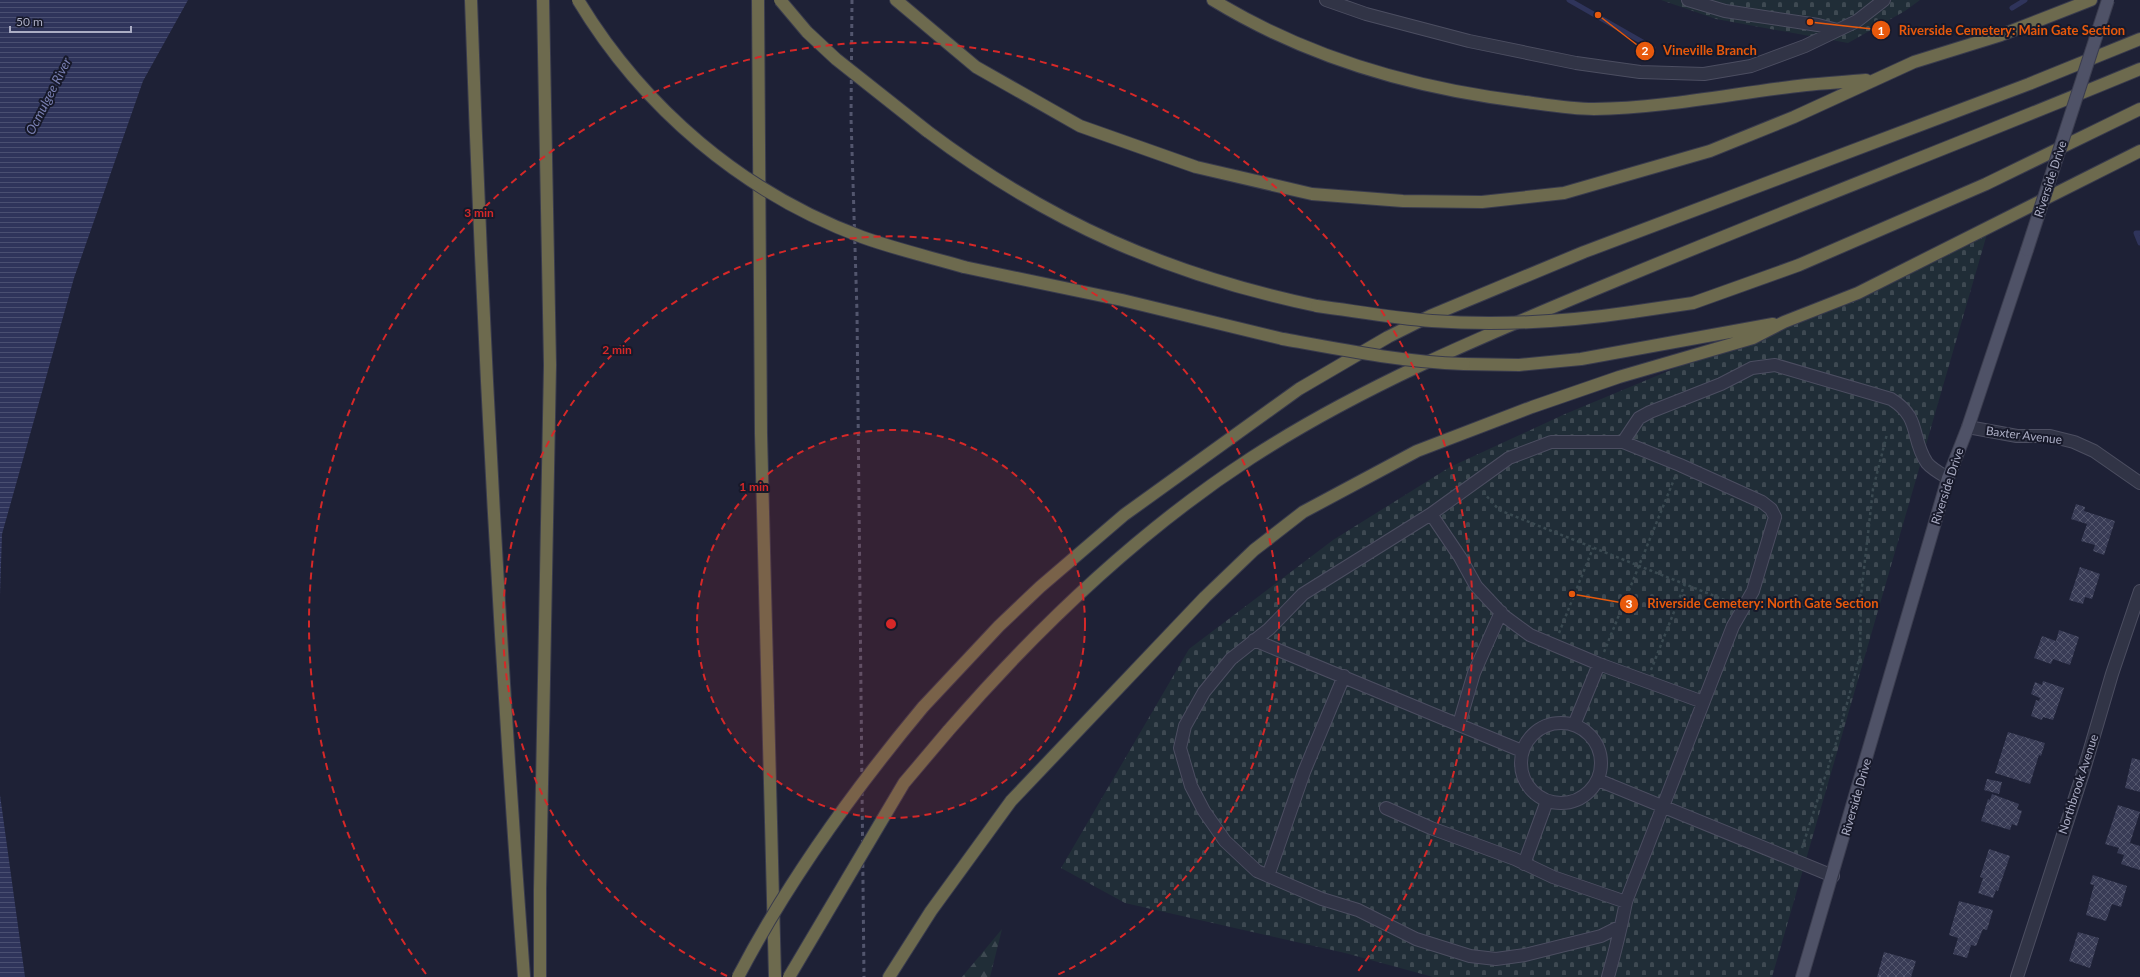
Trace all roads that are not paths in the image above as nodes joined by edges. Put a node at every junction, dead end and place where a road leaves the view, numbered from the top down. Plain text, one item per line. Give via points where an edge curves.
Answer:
1 (471, 0) edge
2 (543, 0) edge
3 (578, 0) edge
4 (758, 0) edge
5 (780, 0) edge
6 (896, 0) edge
7 (1213, 0) edge
8 (1326, 0) edge
9 (1688, 0) edge
10 (1882, 0) edge
11 (2091, 0) edge
12 (2108, 0) edge
13 (1837, 30) junction
14 (2140, 39) edge
15 (2140, 69) edge
16 (1874, 80) junction
17 (2140, 109) edge
18 (2140, 151) edge
19 (1784, 322) junction
20 (1968, 427) junction
21 (1623, 442) junction
22 (1948, 478) junction
23 (2140, 484) edge
24 (1432, 514) junction
25 (2140, 591) edge
26 (1501, 612) junction
27 (1254, 640) junction
28 (1599, 664) junction
29 (1344, 676) junction
30 (1703, 702) junction
31 (1459, 724) junction
32 (1574, 725) junction
33 (1522, 751) junction
34 (1598, 780) junction
35 (1547, 801) junction
36 (1662, 807) junction
37 (1386, 808) dead end
38 (1524, 864) junction
39 (1268, 876) junction
40 (1833, 876) junction
41 (1626, 902) junction
42 (1621, 926) junction
43 (524, 977) edge
44 (540, 977) edge
45 (738, 977) edge
46 (775, 977) edge
47 (789, 977) edge
48 (889, 977) edge
49 (1608, 977) edge
50 (1802, 977) edge
51 (2017, 977) edge

1 - 43 highway via 487,408
2 - 44 highway via 550,365
3 - 19 highway, bridge via 599,33 641,86 684,130 737,172 791,205 829,223 895,248 964,267 1360,354 1464,364 1519,365 1581,359
4 - 46 highway via 762,434
5 - 17 highway, bridge via 807,32 836,59 927,132 1001,183 1056,215 1146,257 1223,283 1317,306 1396,318 1467,323 1546,322 1693,303 1798,265 1986,184
6 - 16 highway via 976,66 1080,126 1196,167 1312,194 1403,201 1482,202 1564,193 1710,150 1794,117
7 - 16 highway via 1286,38 1348,63 1425,85 1503,100 1593,109 1716,98 1806,85
8 - 13 street via 1373,16 1469,41 1576,63 1640,72 1704,74 1751,66 1805,46
9 - 13 street via 1725,11
10 - 13 street via 1857,21
11 - 16 highway via 2001,35 1914,62
12 - 20 main road, Riverside Drive, bridge
14 - 45 highway, bridge via 2007,93 1591,249 1430,316 1388,337 1299,389 1124,515 1081,550 1005,620 923,707 864,780 778,906
15 - 47 highway, bridge via 1805,203 1458,348 1351,399 1251,458 1151,530 1074,597 1027,643 948,731 904,783
18 - 19 highway via 1858,293
19 - 48 highway via 1753,338 1611,380 1424,448 1361,479 1303,512 1254,550 1205,597 1011,800 931,911
20 - 22 main road, Riverside Drive
20 - 23 street, Baxter Avenue via 2016,436 2050,436 2074,442 2094,451
21 - 22 street via 1638,418 1721,384 1752,368 1774,365 1891,399 1903,407 1912,419 1928,464
21 - 24 street via 1551,442 1509,458
21 - 30 street via 1762,502 1771,509 1775,517 1753,591 1732,626
22 - 40 main road, Riverside Drive
24 - 26 street via 1476,586
24 - 27 street via 1303,594 1269,629
25 - 51 street, Northbrook Avenue
26 - 28 street via 1530,635
26 - 31 street via 1474,673
27 - 29 street
27 - 39 street via 1231,659 1204,692 1185,726 1180,748 1191,786 1204,811 1225,841 1257,871
28 - 30 street
28 - 32 street
29 - 31 street
29 - 39 street via 1304,772
30 - 36 street
31 - 33 street
32 - 33 street via 1562,722 1548,724 1528,739
32 - 34 street via 1586,731 1595,741 1601,767
33 - 35 street via 1522,775 1536,795
34 - 35 street via 1582,798 1565,803
34 - 36 street
35 - 38 street
36 - 40 street
36 - 41 street
37 - 38 street
38 - 41 street via 1553,877
39 - 42 street via 1322,899 1358,910 1416,940 1450,951 1496,959 1525,955 1601,936
40 - 50 main road, Riverside Drive
41 - 42 street
42 - 49 street

